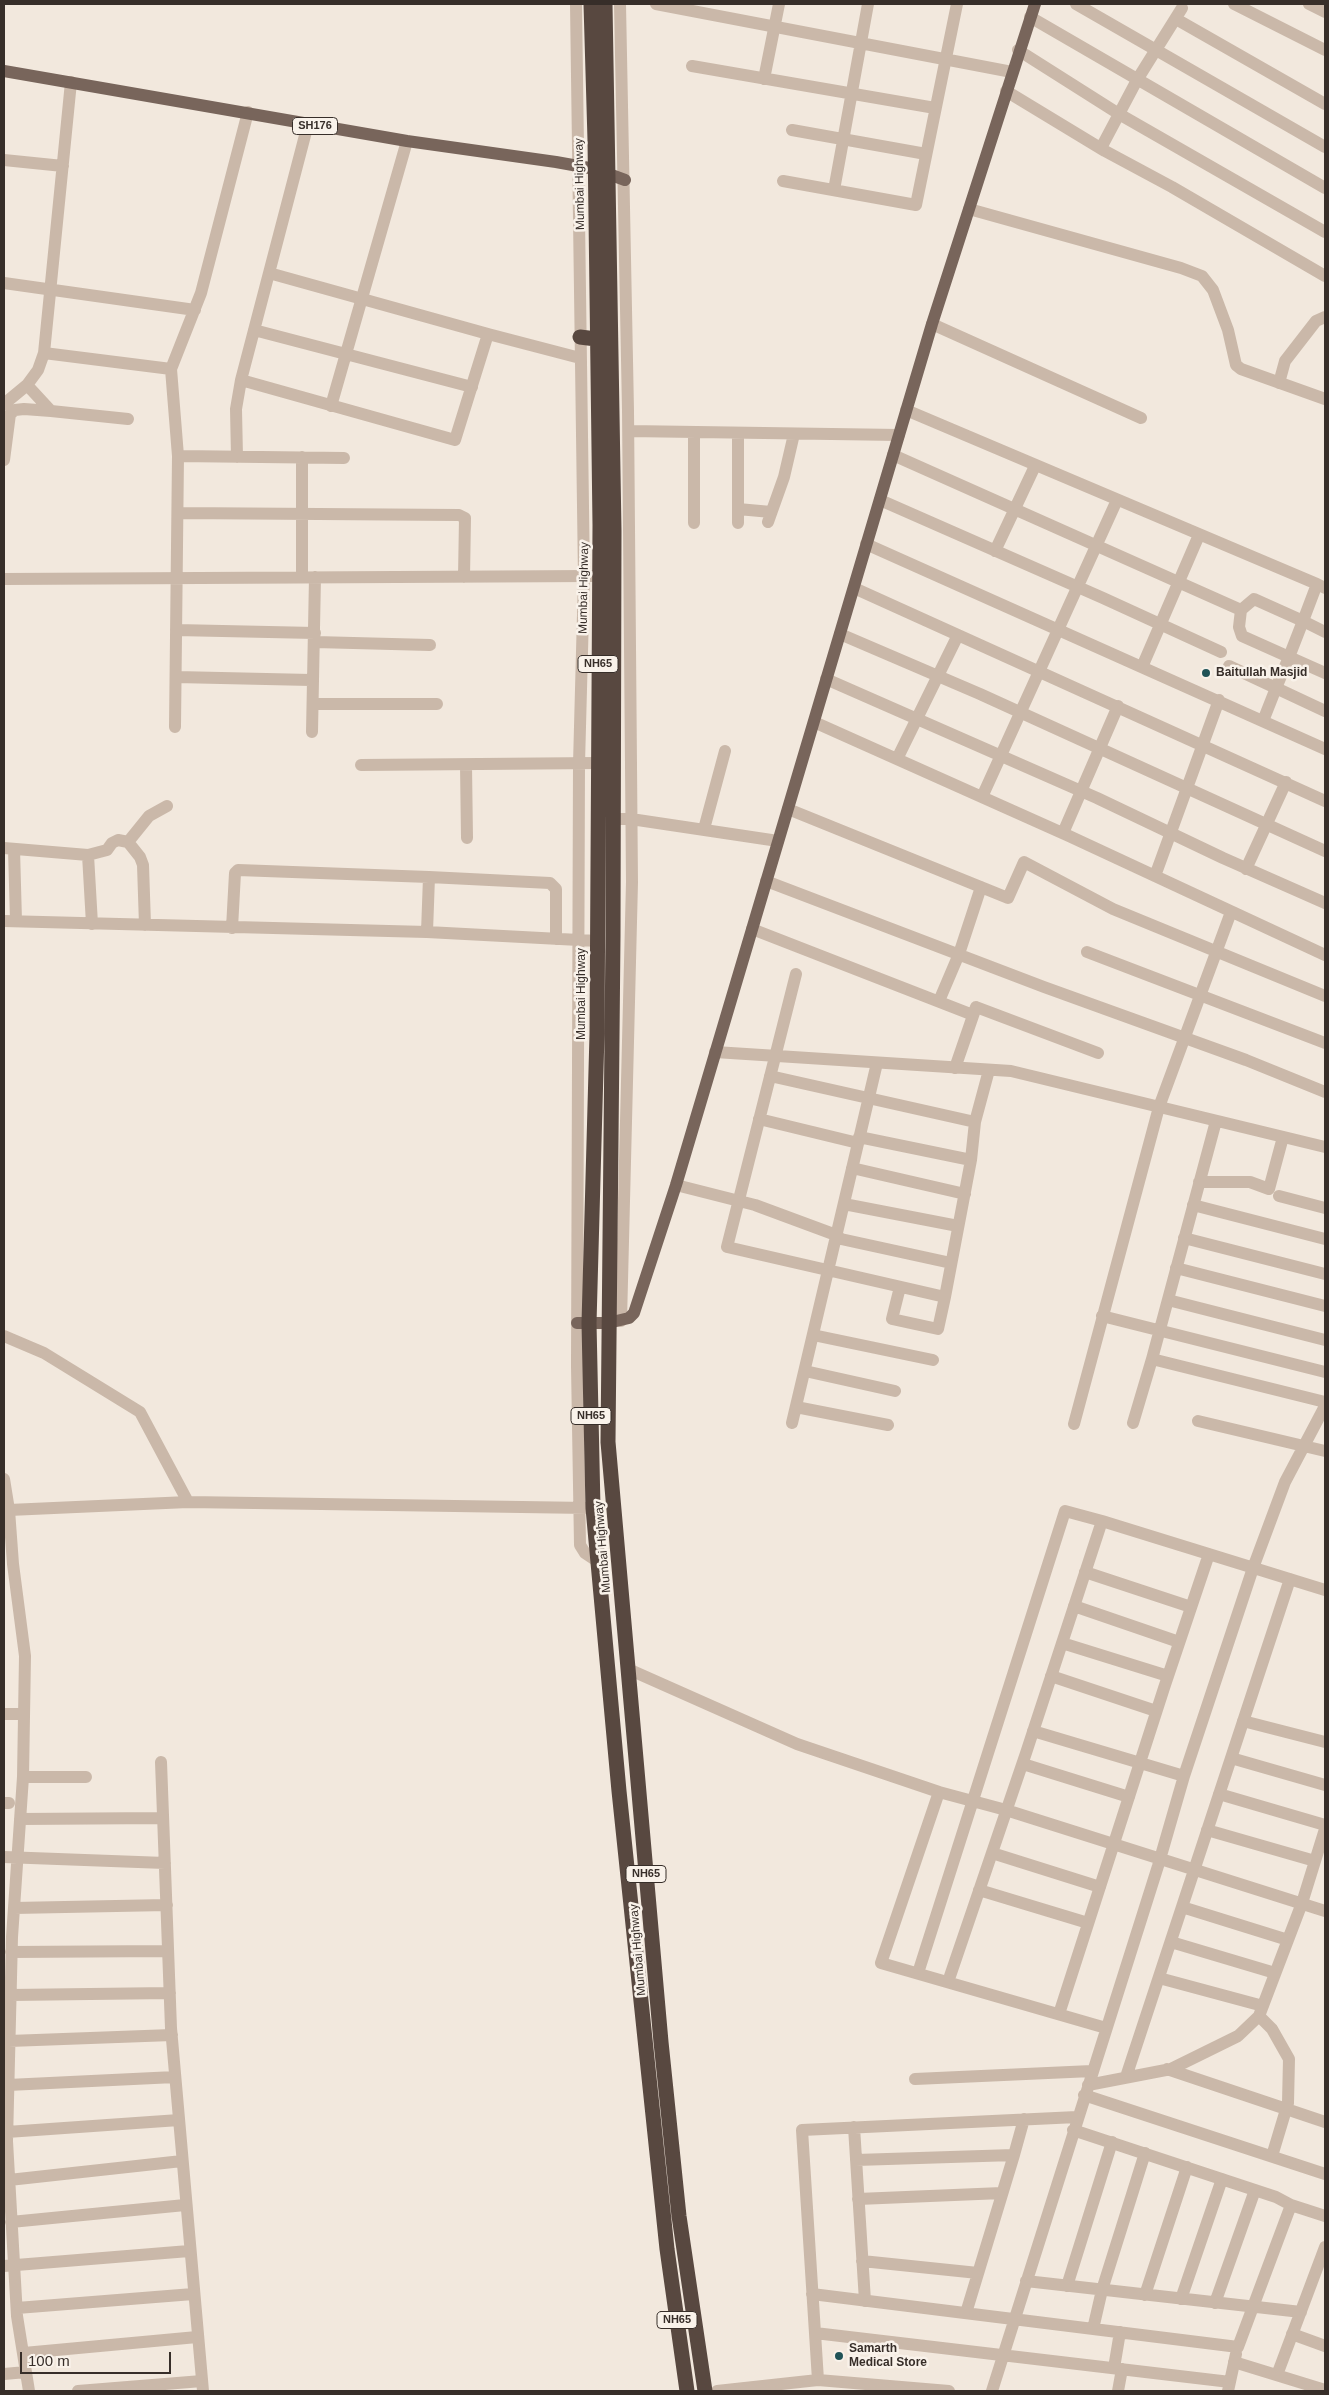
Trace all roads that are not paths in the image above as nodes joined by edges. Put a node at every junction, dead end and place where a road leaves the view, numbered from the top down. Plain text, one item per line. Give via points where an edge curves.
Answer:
1 (576, 4) edge
2 (591, 4) edge
3 (606, 4) edge
4 (620, 4) edge
5 (656, 4) edge
6 (779, 4) edge
7 (868, 4) edge
8 (957, 4) edge
9 (1035, 4) edge
10 (1076, 4) edge
11 (1234, 4) edge
12 (1309, 4) edge
13 (695, 7) edge
14 (1325, 12) edge
15 (1030, 17) junction
16 (774, 26) junction
17 (861, 42) junction
18 (1018, 50) junction
19 (1157, 50) junction
20 (1325, 50) edge
21 (946, 59) junction
22 (692, 66) dead end
23 (4, 71) edge
24 (1012, 72) junction
25 (764, 79) junction
26 (1137, 80) junction
27 (70, 82) junction
28 (1006, 91) junction
29 (852, 94) junction
30 (1325, 104) edge
31 (936, 108) junction
32 (248, 112) junction
33 (1119, 114) junction
34 (308, 124) junction
35 (792, 130) dead end
36 (844, 139) junction
37 (407, 141) junction
38 (1325, 147) edge
39 (1101, 148) junction
40 (926, 154) junction
41 (4, 160) edge
42 (64, 166) junction
43 (578, 166) junction
44 (601, 170) junction
45 (625, 180) junction
46 (783, 181) dead end
47 (1325, 188) edge
48 (834, 190) junction
49 (969, 209) junction
50 (1325, 232) edge
51 (269, 274) junction
52 (1325, 276) edge
53 (4, 283) edge
54 (51, 289) junction
55 (362, 299) junction
56 (195, 310) junction
57 (1325, 317) edge
58 (932, 324) junction
59 (254, 330) junction
60 (488, 334) junction
61 (580, 337) junction
62 (596, 339) junction
63 (44, 353) junction
64 (346, 354) junction
65 (580, 358) junction
66 (171, 369) junction
67 (240, 380) junction
68 (1279, 383) junction
69 (27, 385) junction
70 (472, 387) junction
71 (1325, 399) edge
72 (4, 404) edge
73 (332, 406) junction
74 (906, 410) junction
75 (51, 412) junction
76 (1141, 418) dead end
77 (128, 419) dead end
78 (628, 431) junction
79 (694, 433) junction
80 (738, 433) junction
81 (794, 434) junction
82 (899, 435) junction
83 (893, 455) junction
84 (178, 456) junction
85 (237, 457) junction
86 (302, 457) junction
87 (344, 458) dead end
88 (4, 460) edge
89 (1035, 466) junction
90 (880, 500) junction
91 (1117, 500) junction
92 (738, 509) junction
93 (1015, 509) junction
94 (178, 513) junction
95 (302, 514) junction
96 (694, 523) dead end
97 (738, 524) dead end
98 (1199, 535) junction
99 (866, 544) junction
100 (1096, 545) junction
101 (995, 550) junction
102 (584, 576) junction
103 (599, 576) junction
104 (302, 577) junction
105 (315, 577) junction
106 (464, 577) junction
107 (177, 578) junction
108 (4, 579) edge
109 (1178, 582) junction
110 (1321, 586) edge
111 (1077, 587) junction
112 (854, 588) junction
113 (1241, 610) junction
114 (1303, 621) junction
115 (1160, 624) junction
116 (1058, 629) junction
117 (176, 630) junction
118 (1325, 632) edge
119 (840, 634) junction
120 (958, 635) junction
121 (315, 638) junction
122 (430, 645) dead end
123 (1221, 652) dead end
124 (1288, 657) junction
125 (1229, 666) dead end
126 (1142, 667) junction
127 (1039, 672) junction
128 (1325, 673) edge
129 (938, 676) junction
130 (176, 677) junction
131 (826, 679) junction
132 (312, 680) junction
133 (1276, 688) junction
134 (1219, 700) junction
135 (312, 704) junction
136 (438, 704) dead end
137 (1118, 706) junction
138 (1020, 712) junction
139 (1325, 712) edge
140 (917, 719) junction
141 (1263, 721) junction
142 (814, 722) junction
143 (175, 727) dead end
144 (312, 732) dead end
145 (1203, 744) junction
146 (1099, 749) junction
147 (1325, 749) edge
148 (725, 751) dead end
149 (1001, 756) junction
150 (898, 759) junction
151 (598, 763) junction
152 (580, 764) junction
153 (361, 765) dead end
154 (466, 765) junction
155 (1286, 782) junction
156 (1187, 789) junction
157 (1080, 791) junction
158 (982, 797) junction
159 (1325, 801) edge
160 (167, 806) dead end
161 (788, 809) junction
162 (613, 819) junction
163 (631, 819) junction
164 (1266, 825) junction
165 (704, 829) junction
166 (1063, 833) junction
167 (1171, 833) junction
168 (467, 838) dead end
169 (778, 841) junction
170 (128, 842) junction
171 (9, 848) edge
172 (1325, 851) edge
173 (88, 855) junction
174 (1246, 868) junction
175 (1155, 876) junction
176 (429, 877) junction
177 (766, 881) junction
178 (981, 887) junction
179 (1325, 903) edge
180 (1231, 912) junction
181 (10, 921) edge
182 (92, 924) junction
183 (145, 925) junction
184 (232, 928) junction
185 (752, 929) junction
186 (428, 932) junction
187 (556, 939) junction
188 (579, 940) junction
189 (598, 941) junction
190 (1087, 952) dead end
191 (1215, 952) junction
192 (959, 954) junction
193 (1325, 955) edge
194 (796, 974) dead end
195 (1200, 995) junction
196 (1325, 996) edge
197 (939, 1001) junction
198 (973, 1015) junction
199 (1184, 1037) junction
200 (1325, 1043) edge
201 (715, 1052) junction
202 (1098, 1053) dead end
203 (775, 1056) junction
204 (876, 1063) junction
205 (955, 1068) junction
206 (989, 1070) junction
207 (770, 1076) junction
208 (1325, 1092) edge
209 (868, 1098) junction
210 (1159, 1107) junction
211 (759, 1119) junction
212 (1216, 1121) junction
213 (975, 1122) junction
214 (1283, 1137) junction
215 (859, 1140) junction
216 (1325, 1146) edge
217 (971, 1160) junction
218 (852, 1168) junction
219 (1199, 1182) junction
220 (676, 1185) junction
221 (964, 1194) junction
222 (1279, 1196) dead end
223 (739, 1201) junction
224 (844, 1204) junction
225 (1193, 1205) junction
226 (1325, 1208) edge
227 (958, 1226) junction
228 (836, 1235) junction
229 (1184, 1238) junction
230 (1325, 1240) edge
231 (951, 1263) junction
232 (1176, 1268) junction
233 (828, 1271) junction
234 (1325, 1274) edge
235 (900, 1287) junction
236 (944, 1297) junction
237 (1168, 1300) junction
238 (1325, 1306) edge
239 (1102, 1316) junction
240 (615, 1322) junction
241 (583, 1323) junction
242 (1160, 1330) junction
243 (813, 1335) junction
244 (4, 1336) edge
245 (1325, 1340) edge
246 (1152, 1359) junction
247 (933, 1360) dead end
248 (804, 1372) junction
249 (1325, 1372) edge
250 (896, 1391) dead end
251 (1325, 1404) edge
252 (796, 1407) junction
253 (1198, 1421) dead end
254 (792, 1423) dead end
255 (1133, 1423) dead end
256 (1074, 1424) dead end
257 (888, 1425) dead end
258 (1304, 1446) junction
259 (1325, 1451) edge
260 (4, 1480) edge
261 (188, 1502) junction
262 (586, 1508) junction
263 (10, 1510) junction
264 (1102, 1520) junction
265 (8, 1538) edge
266 (1209, 1554) junction
267 (1253, 1568) junction
268 (1085, 1572) junction
269 (1290, 1579) junction
270 (1325, 1590) edge
271 (1074, 1606) junction
272 (1191, 1608) junction
273 (1179, 1642) junction
274 (1062, 1643) junction
275 (628, 1669) junction
276 (1051, 1676) junction
277 (1168, 1676) junction
278 (1156, 1710) junction
279 (4, 1714) edge
280 (24, 1714) junction
281 (1243, 1721) junction
282 (1033, 1732) junction
283 (1325, 1742) edge
284 (1231, 1758) junction
285 (161, 1762) dead end
286 (1140, 1763) junction
287 (1022, 1764) junction
288 (1184, 1776) junction
289 (23, 1777) junction
290 (86, 1777) dead end
291 (1325, 1785) edge
292 (939, 1792) junction
293 (1219, 1794) junction
294 (1129, 1797) junction
295 (972, 1802) junction
296 (1006, 1810) junction
297 (163, 1818) junction
298 (20, 1819) junction
299 (1325, 1825) edge
300 (1325, 1829) edge
301 (1208, 1830) junction
302 (1114, 1844) junction
303 (992, 1853) junction
304 (4, 1857) edge
305 (17, 1858) junction
306 (1160, 1858) junction
307 (1315, 1861) junction
308 (165, 1863) junction
309 (1195, 1869) junction
310 (1100, 1887) junction
311 (979, 1890) junction
312 (1302, 1903) junction
313 (167, 1905) junction
314 (1182, 1907) junction
315 (14, 1908) junction
316 (1325, 1911) edge
317 (1088, 1924) junction
318 (1288, 1940) junction
319 (1170, 1942) junction
320 (168, 1951) junction
321 (11, 1952) junction
322 (1275, 1973) junction
323 (918, 1974) junction
324 (1159, 1978) junction
325 (948, 1982) junction
326 (170, 1992) junction
327 (8, 1993) edge
328 (1261, 2011) junction
329 (1059, 2014) junction
330 (1106, 2028) junction
331 (172, 2035) junction
332 (7, 2050) edge
333 (1167, 2069) junction
334 (1092, 2071) junction
335 (1126, 2077) junction
336 (175, 2078) junction
337 (915, 2079) dead end
338 (8, 2085) junction
339 (1086, 2090) junction
340 (6, 2107) edge
341 (1286, 2109) junction
342 (1078, 2116) junction
343 (1024, 2119) junction
344 (179, 2120) junction
345 (1325, 2122) edge
346 (854, 2127) junction
347 (1073, 2130) junction
348 (7, 2132) junction
349 (1112, 2142) junction
350 (1145, 2153) junction
351 (1014, 2155) junction
352 (1272, 2156) junction
353 (856, 2160) junction
354 (182, 2161) junction
355 (1187, 2167) junction
356 (1325, 2174) edge
357 (1222, 2179) junction
358 (9, 2180) junction
359 (1255, 2190) junction
360 (1002, 2193) junction
361 (858, 2199) junction
362 (186, 2205) junction
363 (1291, 2205) junction
364 (9, 2216) edge
365 (1325, 2216) edge
366 (1325, 2247) edge
367 (189, 2251) junction
368 (862, 2261) junction
369 (9, 2265) edge
370 (978, 2273) junction
371 (1026, 2281) junction
372 (1066, 2286) junction
373 (1102, 2290) junction
374 (193, 2294) junction
375 (812, 2294) junction
376 (1145, 2295) junction
377 (1181, 2299) junction
378 (865, 2301) junction
379 (1215, 2303) junction
380 (1253, 2307) junction
381 (17, 2312) junction
382 (1301, 2312) junction
383 (966, 2313) junction
384 (4, 2317) edge
385 (1014, 2319) junction
386 (1093, 2329) junction
387 (1120, 2332) junction
388 (815, 2333) junction
389 (1292, 2334) junction
390 (197, 2337) junction
391 (1325, 2346) edge
392 (1238, 2347) junction
393 (24, 2352) junction
394 (1003, 2355) junction
395 (1234, 2362) junction
396 (1118, 2369) junction
397 (26, 2372) junction
398 (4, 2374) edge
399 (1277, 2375) junction
400 (827, 2384) edge
401 (202, 2386) edge
402 (1229, 2387) edge
403 (1325, 2390) edge
404 (29, 2391) edge
405 (78, 2391) edge
406 (686, 2391) edge
407 (704, 2391) edge
408 (717, 2391) edge
409 (948, 2391) edge
410 (992, 2391) edge
411 (1118, 2391) edge

1 - 43 street
2 - 44 highway, Mumbai Highway / NH65
3 - 44 highway, Mumbai Highway / NH65
4 - 45 street
5 - 13 street
6 - 16 street
7 - 17 street
8 - 21 street
9 - 15 main road
10 - 19 street
11 - 20 street
12 - 14 street
13 - 16 street
15 - 18 main road
15 - 26 street
16 - 17 street
16 - 25 street
17 - 21 street
17 - 29 street
18 - 24 main road
18 - 33 street
19 - 26 street
19 - 30 street via 1179,13
19 - 38 street
21 - 24 street
21 - 31 street
22 - 25 street
23 - 27 main road, SH176
24 - 28 main road
25 - 29 street
26 - 33 street
26 - 47 street
27 - 32 main road, SH176
27 - 42 street
28 - 39 street
28 - 49 main road
29 - 31 street
29 - 36 street
31 - 40 street
32 - 34 main road, SH176
32 - 56 street
33 - 39 street
33 - 50 street
34 - 37 main road, SH176
34 - 51 street
35 - 36 street
36 - 40 street
36 - 48 street
37 - 43 main road, SH176
37 - 55 street
39 - 52 street
40 - 48 street via 916,205
41 - 42 street
42 - 54 street
43 - 44 main road, SH176
43 - 61 street
44 - 45 main road, SH176
44 - 62 highway, Mumbai Highway / NH65
44 - 162 highway, Mumbai Highway / NH65 via 614,531
45 - 78 street
46 - 48 street
49 - 58 main road
49 - 68 street via 1202,276 1213,290 1228,330 1236,365
51 - 55 street
51 - 59 street
53 - 54 street
54 - 56 street
54 - 63 street
55 - 60 street
55 - 64 street
56 - 66 street
57 - 68 street via 1316,322 1286,361
58 - 74 main road
58 - 76 street
59 - 64 street
59 - 67 street
60 - 65 street
60 - 70 street
61 - 62 highway
61 - 65 street
62 - 103 highway, Mumbai Highway / NH65
63 - 66 street
63 - 69 street via 38,370
64 - 70 street
64 - 73 street
65 - 102 street
66 - 84 street
67 - 73 street
67 - 85 street via 236,409
68 - 71 street
69 - 72 street
69 - 75 street
70 - 73 street via 456,440
74 - 82 main road
74 - 89 street
75 - 77 street
75 - 88 street via 24,408 10,414
78 - 79 street
78 - 163 street
79 - 80 street
79 - 96 street
80 - 81 street
80 - 92 street
81 - 82 street
81 - 92 street via 770,517
82 - 83 main road
83 - 90 main road
83 - 93 street
84 - 85 street
84 - 94 street
85 - 86 street
86 - 87 street
86 - 95 street
89 - 91 street
89 - 93 street
90 - 99 main road
90 - 101 street
91 - 98 street
91 - 100 street
92 - 97 street
93 - 100 street
93 - 101 street
94 - 95 street
94 - 107 street
95 - 104 street
95 - 106 street via 459,515 465,518
98 - 109 street
98 - 110 street
99 - 112 main road
99 - 116 street
100 - 109 street
100 - 111 street
101 - 111 street
102 - 103 street
102 - 106 street
102 - 152 street
103 - 151 highway, Mumbai Highway / NH65
104 - 105 street
104 - 107 street
105 - 106 street
105 - 121 street
107 - 108 street
107 - 117 street
109 - 113 street
109 - 115 street
110 - 114 street
111 - 115 street
111 - 116 street
112 - 119 main road
112 - 120 street
113 - 114 street via 1254,599
113 - 124 street via 1239,627 1242,636
114 - 118 street
114 - 124 street
115 - 123 street
115 - 126 street
116 - 126 street
116 - 127 street
117 - 121 street
117 - 130 street
119 - 129 street
119 - 131 main road
120 - 127 street
120 - 129 street
121 - 122 street
121 - 132 street
124 - 128 street
124 - 133 street
125 - 133 street
126 - 134 street
127 - 137 street
127 - 138 street
129 - 138 street
129 - 140 street
130 - 132 street
130 - 143 street
131 - 140 street
131 - 142 main road
132 - 135 street
133 - 139 street
133 - 141 street
134 - 141 street
134 - 145 street
135 - 136 street
135 - 144 street
137 - 145 street
137 - 146 street
138 - 146 street
138 - 149 street
140 - 149 street
140 - 150 street
141 - 147 street
142 - 150 street
142 - 161 main road
145 - 155 street
145 - 156 street
146 - 156 street
146 - 157 street
148 - 165 street
149 - 157 street
149 - 158 street
150 - 158 street
151 - 152 street
151 - 189 highway, Mumbai Highway / NH65
152 - 154 street
152 - 188 street
153 - 154 street
154 - 168 street
155 - 159 street
155 - 164 street
156 - 164 street
156 - 167 street
157 - 166 street
157 - 167 street
158 - 166 street
160 - 170 street via 149,816
161 - 169 main road
161 - 178 street
162 - 163 street
162 - 240 highway, Mumbai Highway / NH65 via 609,1287
163 - 165 street
163 - 240 street via 632,882
164 - 172 street
164 - 174 street
165 - 169 street
166 - 175 street
167 - 174 street
167 - 175 street
169 - 177 main road
170 - 173 street via 118,840 107,850
170 - 183 street via 143,865
171 - 173 street
171 - 181 street
173 - 182 street
174 - 179 street
175 - 180 street
176 - 184 street via 238,870 235,873
176 - 186 street
176 - 187 street via 550,883 556,889
177 - 185 main road
177 - 192 street
178 - 191 street via 1008,898 1024,862 1113,909
178 - 192 street
180 - 191 street
180 - 193 street
181 - 182 street
182 - 183 street
183 - 184 street
184 - 186 street
185 - 197 street
185 - 201 main road
186 - 187 street
187 - 188 street
188 - 189 street
188 - 241 street
189 - 241 highway, Mumbai Highway / NH65 via 598,1034
190 - 195 street
191 - 195 street
191 - 196 street
192 - 197 street
192 - 199 street
194 - 203 street
195 - 199 street
195 - 200 street
197 - 198 street
198 - 202 street via 976,1007
198 - 205 street
199 - 208 street
199 - 210 street
201 - 203 street
201 - 220 main road
203 - 204 street
203 - 207 street
204 - 205 street
204 - 209 street
205 - 206 street
206 - 210 street via 1011,1071
206 - 213 street
207 - 209 street
207 - 211 street
209 - 213 street
209 - 215 street
210 - 212 street
210 - 239 street
211 - 215 street
211 - 223 street
212 - 214 street
212 - 219 street
213 - 217 street
214 - 216 street
214 - 219 street via 1269,1189 1250,1182
215 - 217 street
215 - 218 street
217 - 221 street
218 - 221 street
218 - 224 street
219 - 225 street
220 - 223 street
220 - 240 main road via 634,1313
221 - 227 street
222 - 226 street
223 - 228 street
223 - 233 street via 727,1248
224 - 227 street
224 - 228 street
225 - 229 street
225 - 230 street
227 - 231 street
228 - 231 street via 841,1239
228 - 233 street
229 - 232 street
229 - 234 street
231 - 236 street
232 - 237 street
232 - 238 street
233 - 235 street
233 - 243 street
235 - 236 street
235 - 236 street via 892,1319 938,1329
237 - 242 street
237 - 245 street
239 - 242 street
239 - 256 street
240 - 241 main road
240 - 275 highway, Mumbai Highway / NH65 via 608,1355 608,1442
241 - 262 highway, NH65
242 - 246 street
242 - 249 street
243 - 247 street
243 - 248 street
244 - 261 street via 44,1353 140,1412
246 - 251 street
246 - 255 street
248 - 250 street
248 - 252 street
251 - 258 street
252 - 254 street
252 - 257 street
253 - 258 street
258 - 259 street
258 - 267 street via 1285,1482
260 - 263 street
261 - 262 street
261 - 263 street
262 - 406 highway, NH65 via 598,1560 666,2239
263 - 265 street
264 - 266 street
264 - 268 street
264 - 295 street via 1065,1511
265 - 280 street via 25,1656
266 - 267 street
266 - 272 street
267 - 269 street
267 - 288 street
268 - 271 street
268 - 272 street
269 - 270 street
269 - 281 street
271 - 273 street
271 - 274 street
272 - 273 street
273 - 277 street
274 - 276 street
274 - 277 street
275 - 292 street via 797,1744
275 - 407 highway, Mumbai Highway / NH65 via 679,2216
276 - 278 street
276 - 282 street
277 - 278 street
278 - 286 street
279 - 280 street
280 - 289 street
281 - 283 street
281 - 284 street
282 - 286 street
282 - 287 street
284 - 291 street
284 - 293 street
285 - 297 street
286 - 288 street
286 - 294 street
287 - 294 street
287 - 296 street
288 - 306 street
289 - 290 street
289 - 298 street
292 - 295 street
292 - 323 street via 881,1963
293 - 299 street
293 - 301 street
294 - 302 street
295 - 296 street
295 - 323 street
296 - 302 street
296 - 303 street
297 - 298 street
297 - 308 street
298 - 305 street
300 - 307 street
301 - 307 street
301 - 309 street
302 - 306 street
302 - 310 street
303 - 310 street
303 - 311 street
304 - 305 street
305 - 308 street
305 - 315 street
306 - 309 street
306 - 330 street
307 - 312 street
308 - 313 street
309 - 312 street
309 - 314 street
310 - 317 street
311 - 317 street
311 - 325 street
312 - 316 street
312 - 318 street
313 - 315 street
313 - 320 street
314 - 318 street
314 - 319 street
315 - 321 street
317 - 329 street
318 - 322 street
319 - 322 street
319 - 324 street
320 - 321 street
320 - 326 street
321 - 327 street
322 - 328 street
323 - 325 street
324 - 328 street
324 - 335 street
325 - 329 street
326 - 327 street
326 - 331 street
327 - 332 street
328 - 333 street via 1238,2036
328 - 341 street via 1289,2059
329 - 330 street
330 - 334 street
331 - 332 street
331 - 336 street
332 - 338 street
333 - 335 street
333 - 341 street
334 - 337 street
334 - 339 street
335 - 339 street
336 - 338 street
336 - 344 street
338 - 340 street
339 - 342 street
339 - 352 street
340 - 348 street
341 - 345 street
341 - 352 street
342 - 343 street
342 - 347 street
343 - 346 street
343 - 351 street
344 - 348 street
344 - 354 street
346 - 353 street
346 - 375 street via 802,2130
347 - 349 street
347 - 371 street
348 - 358 street
349 - 350 street
349 - 372 street
350 - 355 street
350 - 373 street
351 - 353 street
351 - 360 street
352 - 356 street
353 - 361 street
354 - 358 street
354 - 362 street
355 - 357 street
355 - 376 street
357 - 359 street
357 - 377 street
358 - 364 street
359 - 363 street
359 - 379 street
360 - 361 street
360 - 370 street
361 - 368 street
362 - 364 street
362 - 367 street
363 - 365 street
363 - 380 street
364 - 369 street
366 - 382 street
367 - 369 street
367 - 374 street
368 - 370 street
368 - 378 street
369 - 381 street
370 - 383 street
371 - 372 street
371 - 385 street
372 - 373 street
373 - 376 street
373 - 386 street
374 - 381 street
374 - 390 street
375 - 378 street
375 - 388 street
376 - 377 street
377 - 379 street
378 - 383 street
379 - 380 street
380 - 382 street
380 - 392 street
381 - 384 street
381 - 393 street
382 - 389 street
383 - 385 street
385 - 386 street
385 - 394 street
386 - 387 street
387 - 392 street
387 - 396 street
388 - 394 street
388 - 400 street
389 - 391 street
389 - 399 street
390 - 393 street
390 - 401 street
392 - 395 street
393 - 397 street
394 - 396 street
394 - 410 street
395 - 399 street
395 - 402 street
396 - 402 street
396 - 411 street
397 - 398 street
397 - 404 street
399 - 403 street
400 - 408 street
400 - 409 street
401 - 405 street

